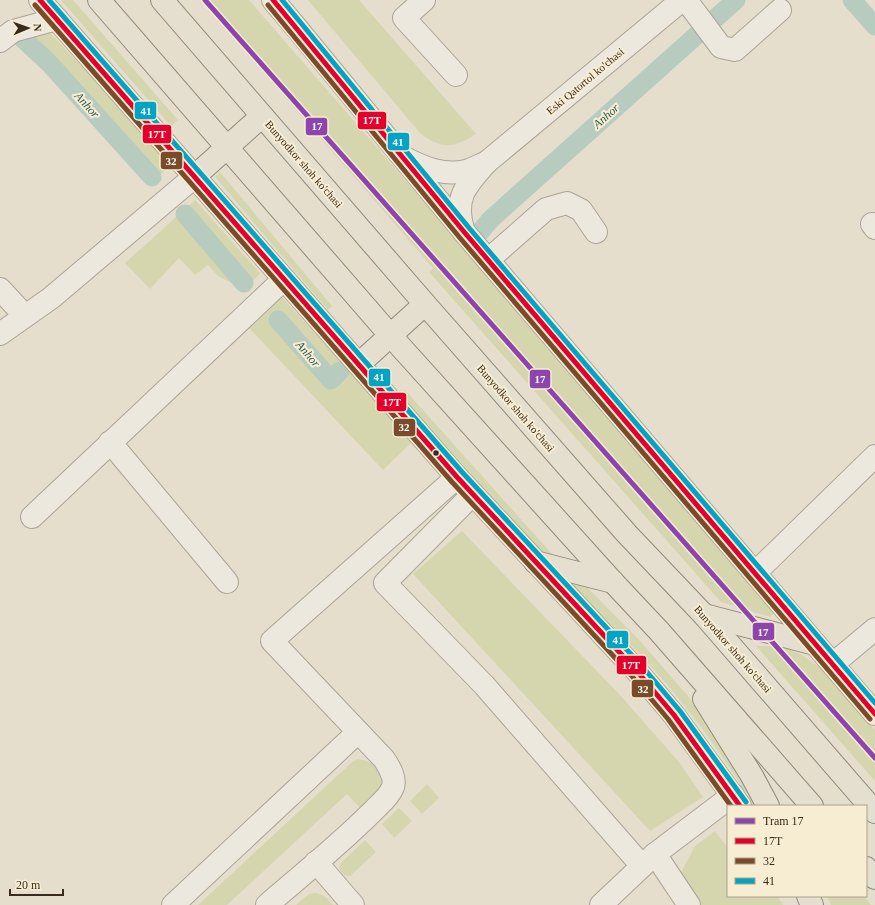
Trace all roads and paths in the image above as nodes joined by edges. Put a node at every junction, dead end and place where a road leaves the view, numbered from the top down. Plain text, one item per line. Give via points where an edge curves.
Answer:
1 (40, 0) edge
2 (99, 0) edge
3 (162, 0) edge
4 (272, 0) edge
5 (284, 0) edge
6 (424, 0) edge
7 (682, 0) edge
8 (686, 0) edge
9 (780, 10) dead end
10 (57, 19) junction
11 (296, 26) junction
12 (0, 41) edge
13 (456, 75) dead end
14 (262, 116) junction
15 (226, 148) junction
16 (402, 157) junction
17 (487, 162) junction
18 (194, 177) junction
19 (596, 232) dead end
20 (464, 233) junction
21 (488, 260) junction
22 (284, 279) junction
23 (0, 289) edge
24 (425, 304) junction
25 (25, 316) junction
26 (0, 334) edge
27 (390, 335) junction
28 (359, 364) junction
29 (110, 442) junction
30 (875, 456) edge
31 (457, 477) junction
32 (473, 494) junction
33 (32, 517) dead end
34 (535, 562) junction
35 (755, 573) junction
36 (227, 582) dead end
37 (613, 582) junction
38 (704, 615) junction
39 (875, 629) edge
40 (659, 631) junction
41 (815, 644) junction
42 (833, 664) junction
43 (875, 714) edge
44 (358, 732) junction
45 (737, 801) edge
46 (767, 805) edge
47 (811, 805) edge
48 (727, 808) edge
49 (875, 812) edge
50 (649, 860) junction
51 (316, 862) junction
52 (867, 869) edge
53 (875, 878) edge
54 (802, 897) edge
55 (173, 905) edge
56 (268, 905) edge
57 (353, 905) edge
58 (602, 905) edge
59 (689, 905) edge
60 (808, 905) edge

1 - 10 street
2 - 15 main road
3 - 14 main road, Bunyodkor shoh ko'chasi
4 - 11 street
5 - 11 street
6 - 13 street via 404,18
7 - 17 street, Eski Qatortol ko'chasi
8 - 9 street via 721,47 735,50
10 - 12 street via 12,30
10 - 18 street
11 - 16 street
14 - 15 main road
14 - 24 main road, Bunyodkor shoh ko'chasi
15 - 18 main road
15 - 27 main road
16 - 17 street, Eski Qatortol ko'chasi via 425,168 446,173 466,171
16 - 20 street
17 - 20 street, Eski Qatortol ko'chasi via 462,196 459,207
18 - 22 street
18 - 25 street via 52,298
19 - 21 street via 581,210 567,203 546,209
20 - 21 street
21 - 35 street
22 - 28 street
22 - 29 street
23 - 25 street
24 - 27 main road
24 - 38 main road, Bunyodkor shoh ko'chasi via 627,534
25 - 26 street
27 - 28 main road
27 - 37 main road
28 - 31 street
29 - 33 street
29 - 36 street
30 - 35 street
31 - 32 street
31 - 44 street via 272,640
32 - 34 street
32 - 50 street via 386,583
34 - 37 main road
34 - 45 street via 636,670 674,715
35 - 41 street
37 - 40 main road
38 - 41 main road
38 - 49 main road, Bunyodkor shoh ko'chasi
39 - 42 street
40 - 46 main road via 720,724
40 - 47 main road
41 - 42 street
42 - 43 street
44 - 51 street via 390,768 393,786 390,794 364,820
44 - 55 street
48 - 50 street
50 - 58 street
50 - 59 street
51 - 56 street
51 - 57 street
52 - 53 main road
54 - 60 street

